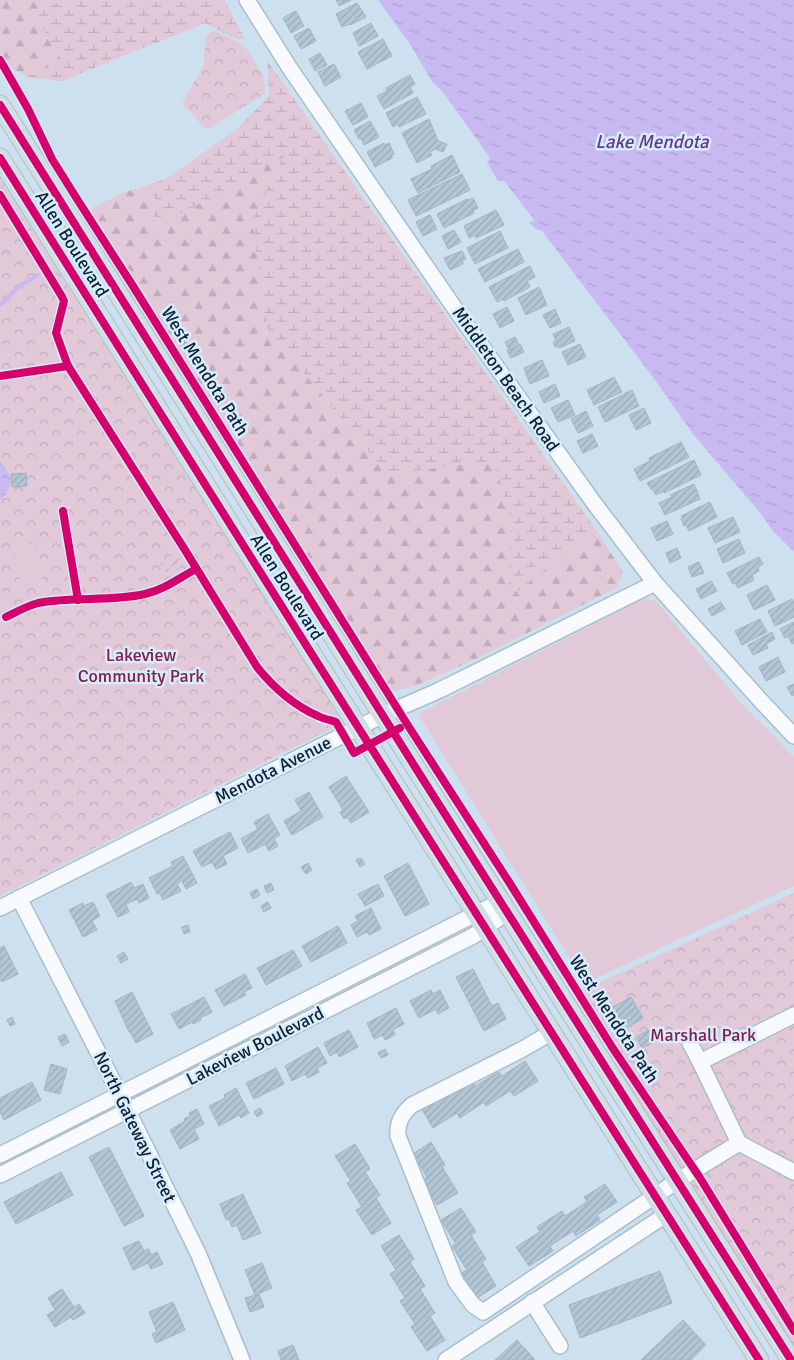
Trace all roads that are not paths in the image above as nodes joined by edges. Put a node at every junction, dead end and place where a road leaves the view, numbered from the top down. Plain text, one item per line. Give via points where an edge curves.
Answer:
1 (247, 0) edge
2 (0, 105) edge
3 (0, 158) edge
4 (655, 583) junction
5 (383, 715) junction
6 (358, 727) junction
7 (794, 736) edge
8 (19, 898) junction
9 (504, 906) junction
10 (0, 908) edge
11 (481, 921) junction
12 (794, 1015) edge
13 (552, 1032) junction
14 (690, 1043) dead end
15 (700, 1062) junction
16 (120, 1095) junction
17 (127, 1110) junction
18 (739, 1143) junction
19 (0, 1155) edge
20 (794, 1172) edge
21 (0, 1175) edge
22 (677, 1181) junction
23 (655, 1196) junction
24 (667, 1214) junction
25 (532, 1302) junction
26 (560, 1346) dead end
27 (242, 1360) edge
28 (446, 1360) edge
29 (759, 1360) edge
30 (791, 1360) edge

1 - 4 street, Middleton Beach Road via 289,67 458,313
2 - 5 main road, Allen Boulevard
3 - 6 main road, Allen Boulevard
4 - 5 street, Mendota Avenue
4 - 7 street, Middleton Beach Road
5 - 6 street, Mendota Avenue
5 - 9 main road, Allen Boulevard
6 - 8 street, Mendota Avenue
6 - 11 main road, Allen Boulevard
8 - 10 street, Mendota Avenue
8 - 16 street, North Gateway Street
9 - 11 street, Lakeview Boulevard
9 - 22 main road, Allen Boulevard
11 - 13 main road, Allen Boulevard
11 - 16 street, Lakeview Boulevard
11 - 17 street, Lakeview Boulevard
12 - 15 street
13 - 23 main road, Allen Boulevard
13 - 23 street via 412,1105 402,1114 398,1136 460,1288 472,1305 483,1312
14 - 15 street
15 - 18 street
16 - 17 street, North Gateway Street
16 - 19 street, Lakeview Boulevard
17 - 21 street, Lakeview Boulevard
17 - 27 street, North Gateway Street via 198,1254
18 - 20 street
18 - 22 street
22 - 23 street
22 - 30 main road, Allen Boulevard
23 - 24 main road, Allen Boulevard
24 - 25 street
24 - 29 main road, Allen Boulevard
25 - 26 street
25 - 28 street

